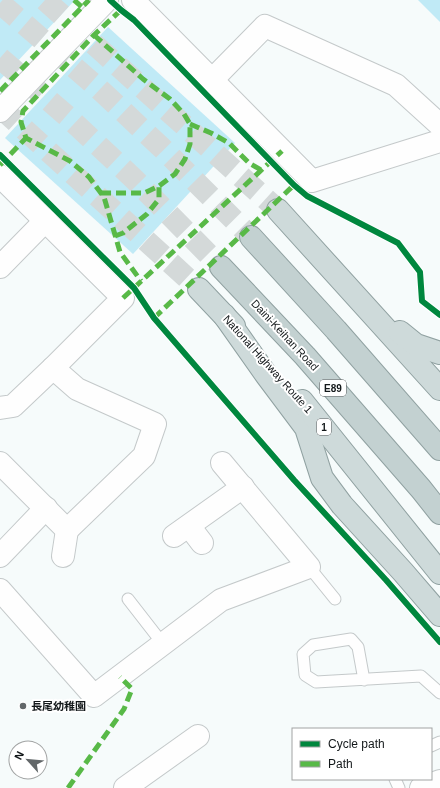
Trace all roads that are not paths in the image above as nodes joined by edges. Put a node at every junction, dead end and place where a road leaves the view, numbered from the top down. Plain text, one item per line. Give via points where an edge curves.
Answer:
1 (107, 0) edge
2 (133, 0) edge
3 (212, 80) junction
4 (0, 111) edge
5 (440, 125) edge
6 (440, 141) edge
7 (0, 176) edge
8 (278, 210) tunnel mouth
9 (46, 220) junction
10 (251, 237) tunnel mouth
11 (0, 267) edge
12 (221, 267) tunnel mouth
13 (339, 278) junction
14 (199, 289) tunnel mouth
15 (224, 315) junction
16 (440, 353) edge
17 (53, 368) junction
18 (440, 389) edge
19 (0, 408) edge
20 (440, 449) edge
21 (0, 463) edge
22 (222, 463) dead end
23 (243, 487) junction
24 (46, 508) junction
25 (440, 514) edge
26 (67, 530) junction
27 (202, 543) dead end
28 (0, 556) edge
29 (63, 556) dead end
30 (309, 567) junction
31 (440, 573) edge
32 (0, 590) edge
33 (128, 599) dead end
34 (334, 599) dead end
35 (440, 615) edge
36 (163, 644) junction
37 (364, 680) junction
38 (440, 693) edge
39 (198, 736) dead end
40 (440, 781) edge
41 (125, 788) edge
42 (421, 788) edge

1 - 4 street
2 - 3 street
3 - 5 street via 265,26 396,85
3 - 6 street via 312,181
7 - 9 street
8 - 13 highway
9 - 11 street
9 - 17 street via 122,298
10 - 20 highway
12 - 25 highway, Daini-Keihan Road / E89 via 305,356
13 - 16 highway via 416,345
13 - 18 highway
14 - 15 highway, National Highway Route 1 / 1
15 - 31 highway, National Highway Route 1 / 1 via 310,410
15 - 35 highway via 306,428 322,478 342,505
17 - 19 street via 14,406
17 - 26 street via 77,389 155,424 144,456
21 - 24 street
22 - 23 street
23 - 27 street via 182,531
23 - 30 street
24 - 26 street
24 - 28 street
26 - 29 street
30 - 34 lane
30 - 36 street via 221,600
32 - 36 street via 94,696
33 - 36 lane
37 - 37 lane via 316,682 305,675 303,654 313,645 351,639 358,647
37 - 38 lane via 421,676
39 - 41 street
40 - 42 street

